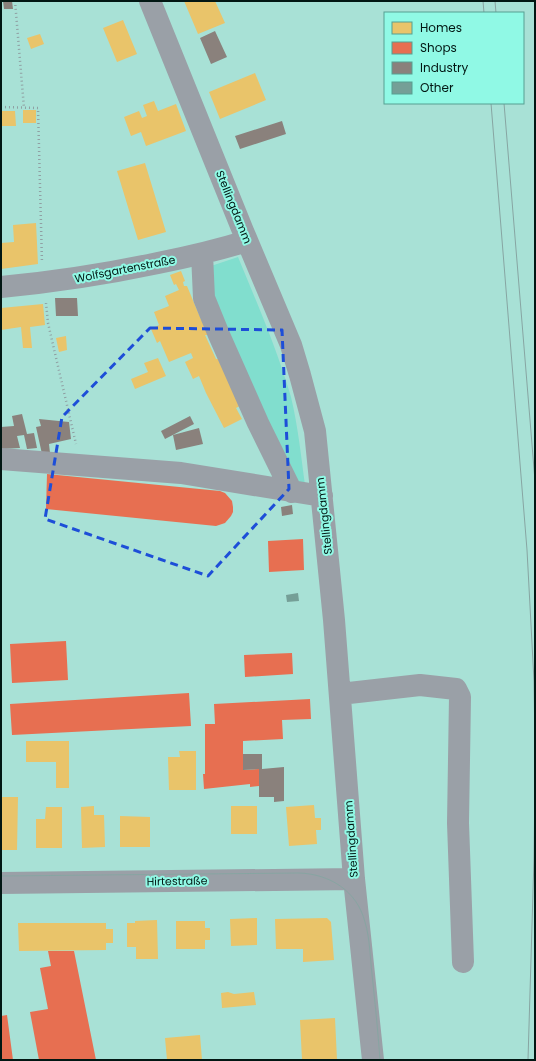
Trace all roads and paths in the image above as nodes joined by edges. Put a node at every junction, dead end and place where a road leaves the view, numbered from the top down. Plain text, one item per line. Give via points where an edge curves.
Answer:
1 (14, 1) edge
2 (150, 1) edge
3 (1, 107) edge
4 (24, 108) junction
5 (247, 241) junction
6 (202, 254) junction
7 (42, 266) dead end
8 (1, 287) edge
9 (46, 300) dead end
10 (1, 459) edge
11 (81, 464) junction
12 (292, 492) junction
13 (322, 496) junction
14 (340, 694) junction
15 (354, 879) junction
16 (1, 883) edge
17 (463, 962) dead end
18 (373, 1060) edge

1 - 4 path
2 - 5 street, Stellingdamm
3 - 4 path
4 - 7 path via 38,108
5 - 6 street, Wolfsgartenstraße
5 - 13 street, Stellingdamm via 291,345 300,375 315,431
6 - 8 street, Wolfsgartenstraße via 103,274
6 - 12 street via 204,298 258,423
9 - 11 path via 48,323
10 - 11 street
11 - 12 street via 181,473
12 - 13 street
13 - 14 street, Stellingdamm
14 - 15 street, Stellingdamm
14 - 17 street via 420,686 456,689 460,697 458,823
15 - 16 street, Hirtestraße
15 - 18 street, Stellingdamm

